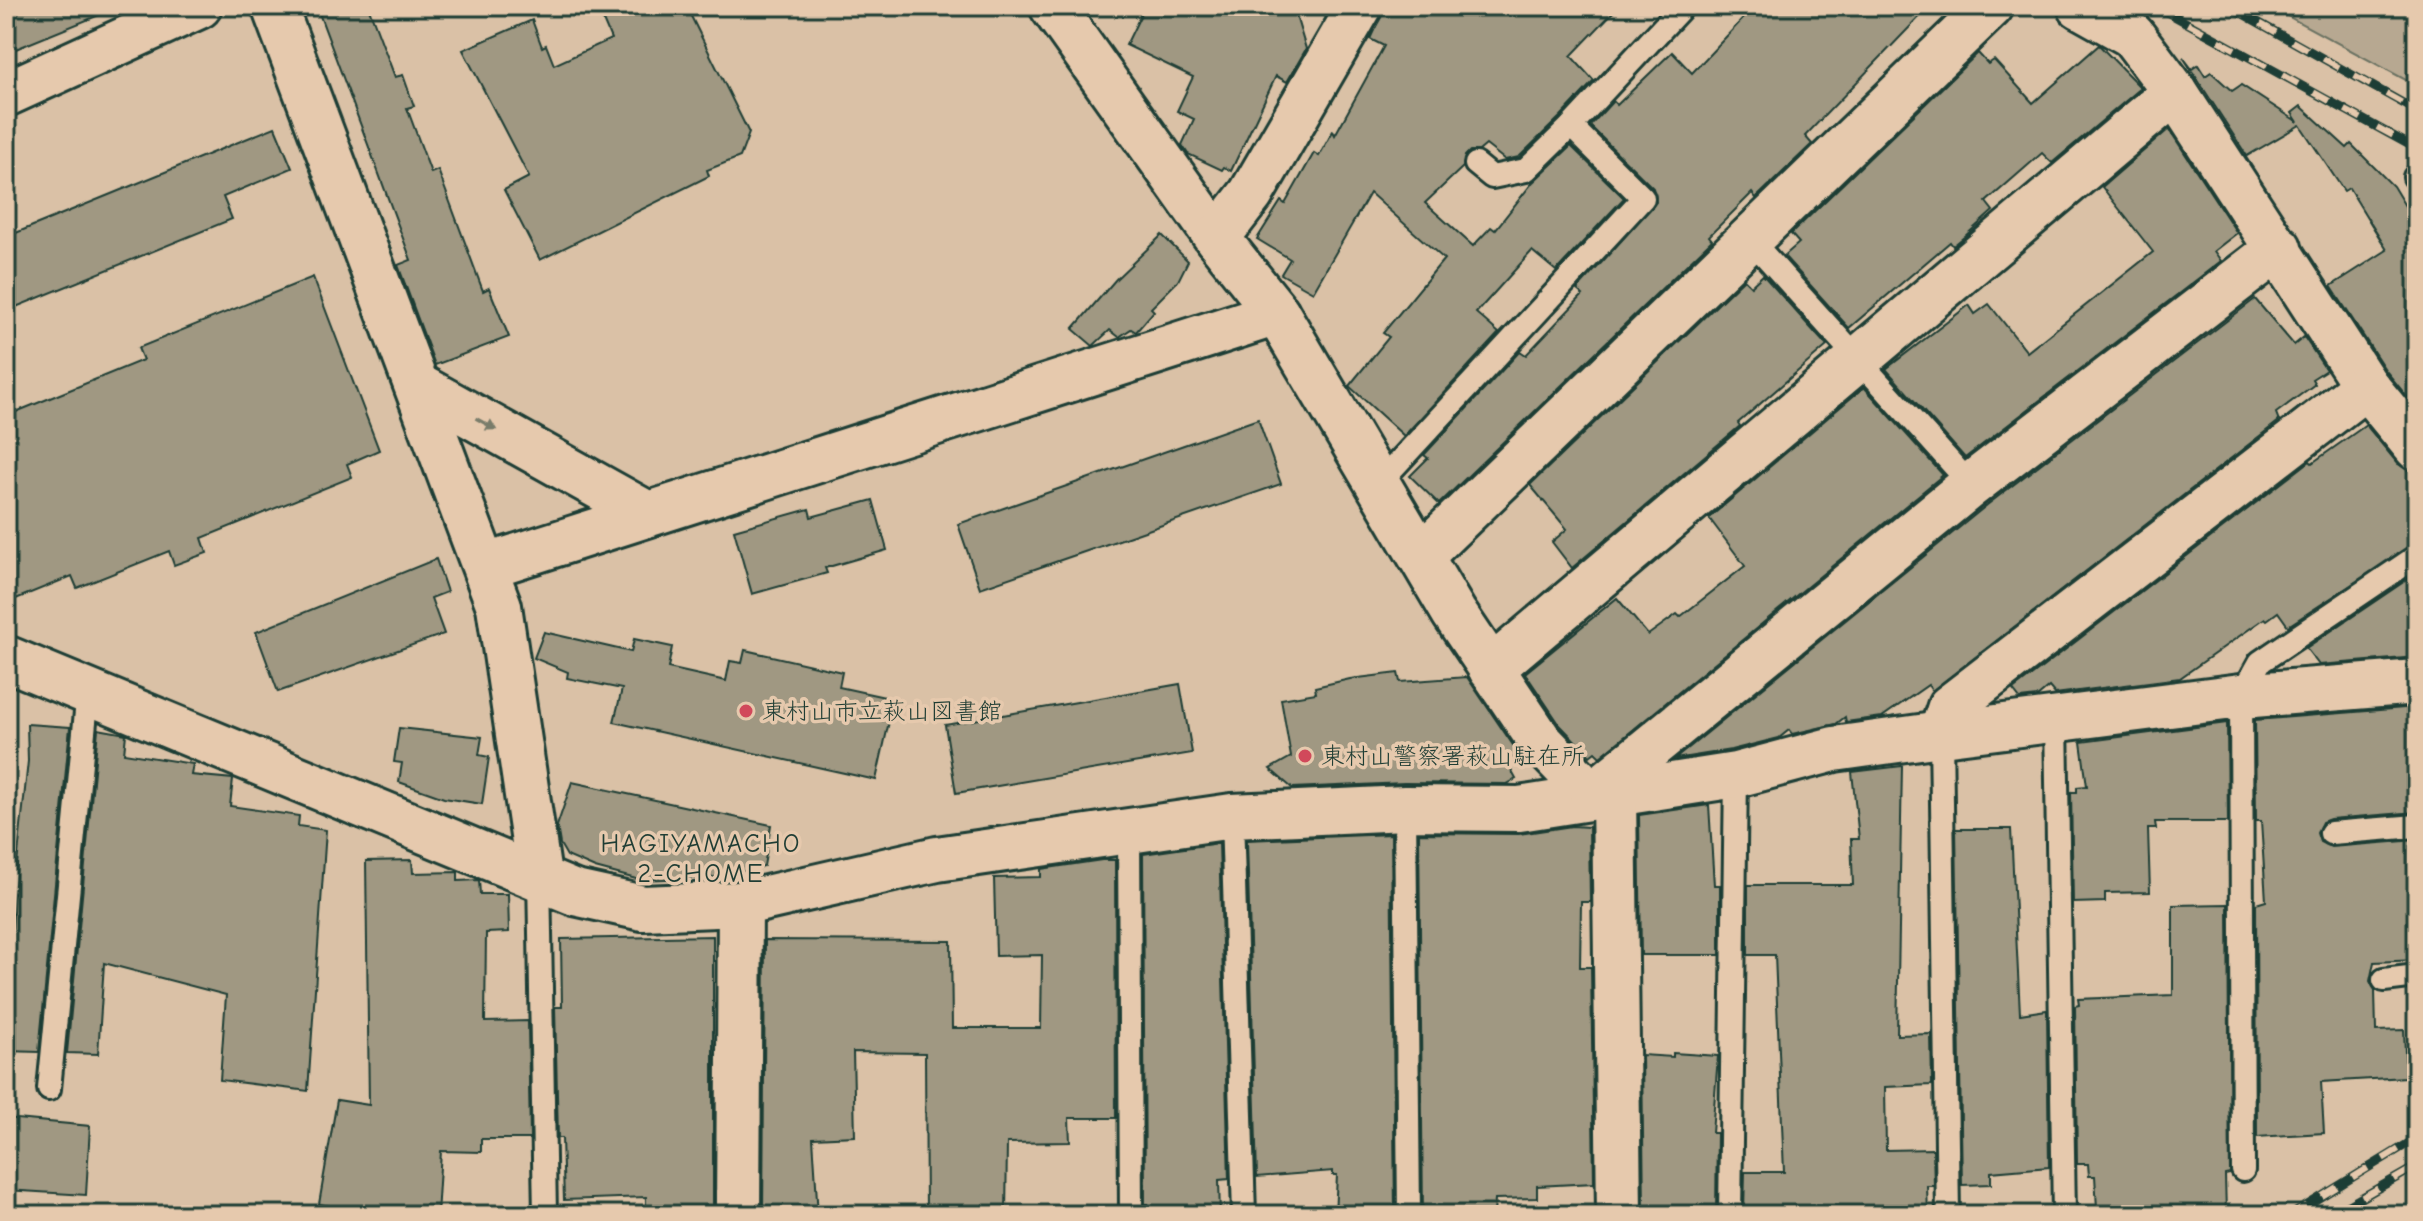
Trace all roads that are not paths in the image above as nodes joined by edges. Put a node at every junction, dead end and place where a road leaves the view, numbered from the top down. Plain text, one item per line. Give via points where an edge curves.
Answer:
1 (199, 6) edge
2 (274, 6) edge
3 (1052, 6) edge
4 (1360, 6) edge
5 (1683, 6) edge
6 (1991, 6) edge
7 (2080, 6) edge
8 (2175, 92) junction
9 (6, 94) edge
10 (1571, 126) junction
11 (1476, 164) dead end
12 (1217, 238) junction
13 (1750, 239) junction
14 (2279, 248) junction
15 (1277, 313) junction
16 (1858, 360) junction
17 (418, 386) junction
18 (2366, 386) junction
19 (2417, 448) edge
20 (1380, 482) junction
21 (1971, 485) junction
22 (646, 513) junction
23 (1422, 555) junction
24 (2417, 556) edge
25 (487, 566) junction
26 (6, 658) edge
27 (1491, 669) junction
28 (2417, 682) edge
29 (88, 691) junction
30 (2241, 696) junction
31 (2056, 719) junction
32 (1941, 734) junction
33 (1736, 775) junction
34 (1603, 794) junction
35 (1405, 808) junction
36 (1232, 816) junction
37 (2417, 826) edge
38 (1129, 830) junction
39 (2331, 833) dead end
40 (539, 876) junction
41 (740, 904) junction
42 (2417, 976) edge
43 (2384, 980) dead end
44 (49, 1089) dead end
45 (2243, 1170) dead end
46 (545, 1215) edge
47 (738, 1215) edge
48 (1131, 1215) edge
49 (1244, 1215) edge
50 (1409, 1215) edge
51 (1619, 1215) edge
52 (1730, 1215) edge
53 (1948, 1215) edge
54 (2064, 1215) edge

1 - 9 street
2 - 17 street
3 - 12 street
4 - 12 street via 1251,194
5 - 10 lane
6 - 13 street
7 - 8 street via 2132,35
8 - 14 street
8 - 16 street
10 - 11 lane via 1526,170 1492,177
10 - 20 lane via 1643,198
12 - 15 street
13 - 16 lane
13 - 23 street
14 - 18 street
14 - 21 street
15 - 20 street
15 - 22 street
16 - 21 lane
16 - 27 street
17 -> 22 street
17 - 25 street
18 - 19 street
18 - 32 street via 1950,707
20 - 23 street
21 - 34 street
22 - 25 street
23 - 27 street
24 - 30 lane via 2260,662
25 - 40 street via 499,606
26 - 29 street
27 - 34 street via 1540,741
28 - 30 street
29 - 40 street
29 - 44 lane
30 - 31 street
30 - 45 lane
31 - 32 street
31 - 54 lane
32 - 33 street via 1834,749
32 - 53 lane
33 - 34 street
33 - 52 lane
34 - 35 street via 1519,809
34 - 51 street
35 - 36 street
35 - 50 lane
36 - 38 street
36 - 49 lane
37 - 39 lane
38 - 41 street via 937,859
38 - 48 lane
40 - 41 street via 575,893 643,908
40 - 46 lane
41 - 47 street
42 - 43 lane

